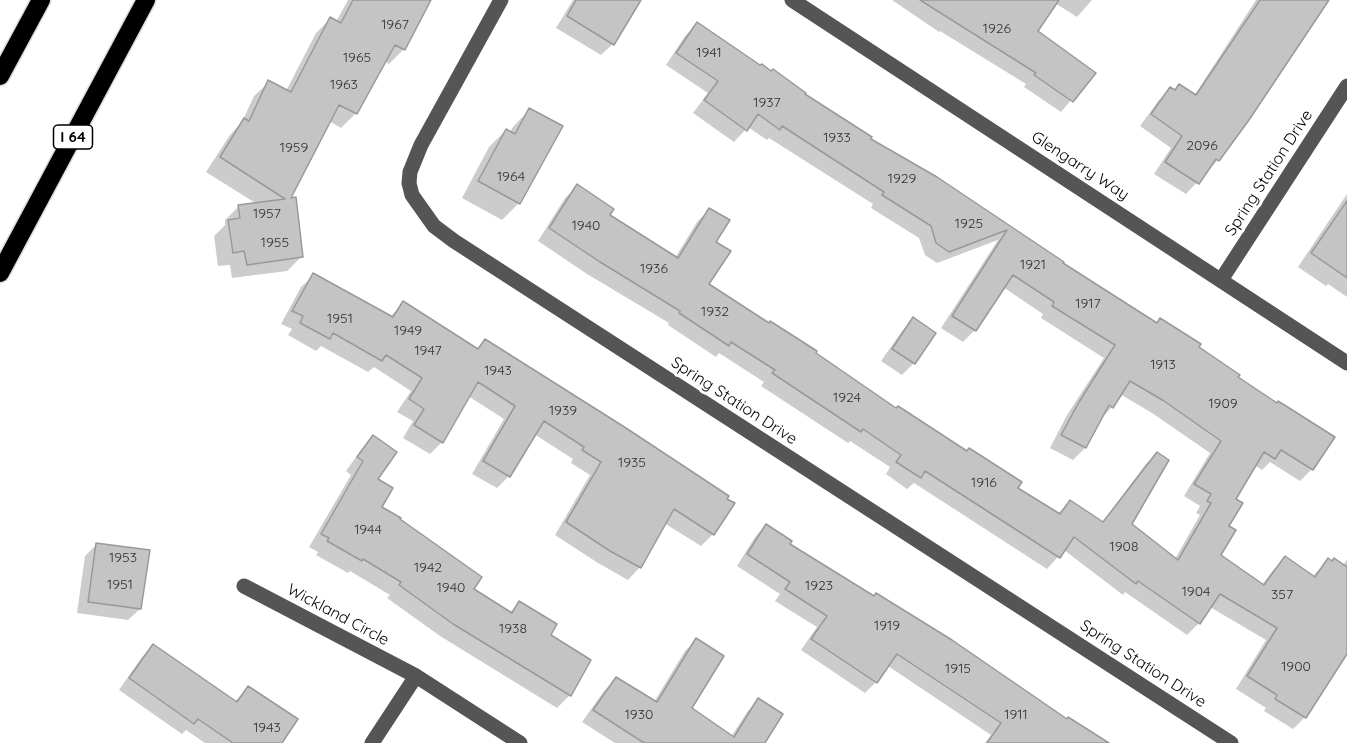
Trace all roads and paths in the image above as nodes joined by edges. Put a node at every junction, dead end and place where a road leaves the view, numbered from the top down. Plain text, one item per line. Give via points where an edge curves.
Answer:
1 (41, 0) edge
2 (146, 0) edge
3 (501, 0) edge
4 (792, 0) edge
5 (0, 76) edge
6 (1347, 86) edge
7 (0, 273) edge
8 (1221, 280) junction
9 (1347, 363) edge
10 (244, 586) dead end
11 (416, 676) junction
12 (372, 743) edge
13 (520, 743) edge
14 (1232, 743) edge

1 - 5 highway
2 - 7 highway, I 64
3 - 14 street, Spring Station Drive via 410,172 412,195 434,226
4 - 8 street, Glengarry Way
6 - 8 street, Spring Station Drive
8 - 9 street, Glengarry Way
10 - 11 street, Wickland Circle
11 - 12 street
11 - 13 street, Wickland Circle

